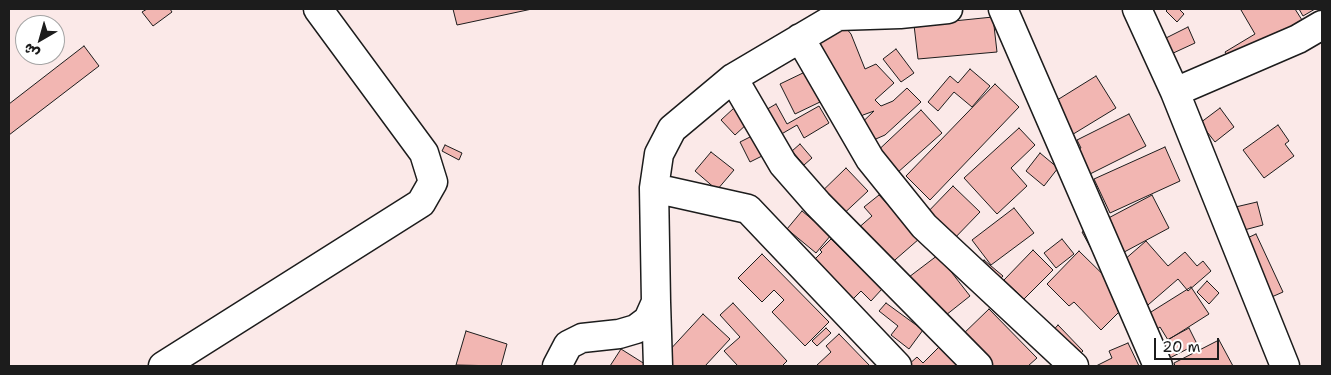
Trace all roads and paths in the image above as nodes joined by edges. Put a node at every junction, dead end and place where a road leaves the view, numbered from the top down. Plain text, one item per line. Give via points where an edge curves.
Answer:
1 (318, 9) edge
2 (948, 9) edge
3 (1003, 9) edge
4 (1137, 9) edge
5 (838, 12) edge
6 (1322, 25) edge
7 (800, 38) junction
8 (733, 78) junction
9 (1175, 92) junction
10 (654, 188) junction
11 (656, 302) junction
12 (164, 366) edge
13 (556, 366) edge
14 (658, 366) edge
15 (896, 366) edge
16 (978, 366) edge
17 (1074, 366) edge
18 (1158, 366) edge
19 (1285, 366) edge

1 - 12 street via 424,153 433,182 421,203
2 - 5 street via 900,14
3 - 18 street
4 - 9 street
5 - 7 street
6 - 9 street via 1298,39
7 - 8 street
7 - 17 street via 870,159 924,226
8 - 10 street via 672,129 659,154
8 - 16 street via 783,164 818,204
9 - 19 street
10 - 11 street
10 - 15 street via 748,209
11 - 13 street via 648,320 636,329 582,338 568,345
11 - 14 street

